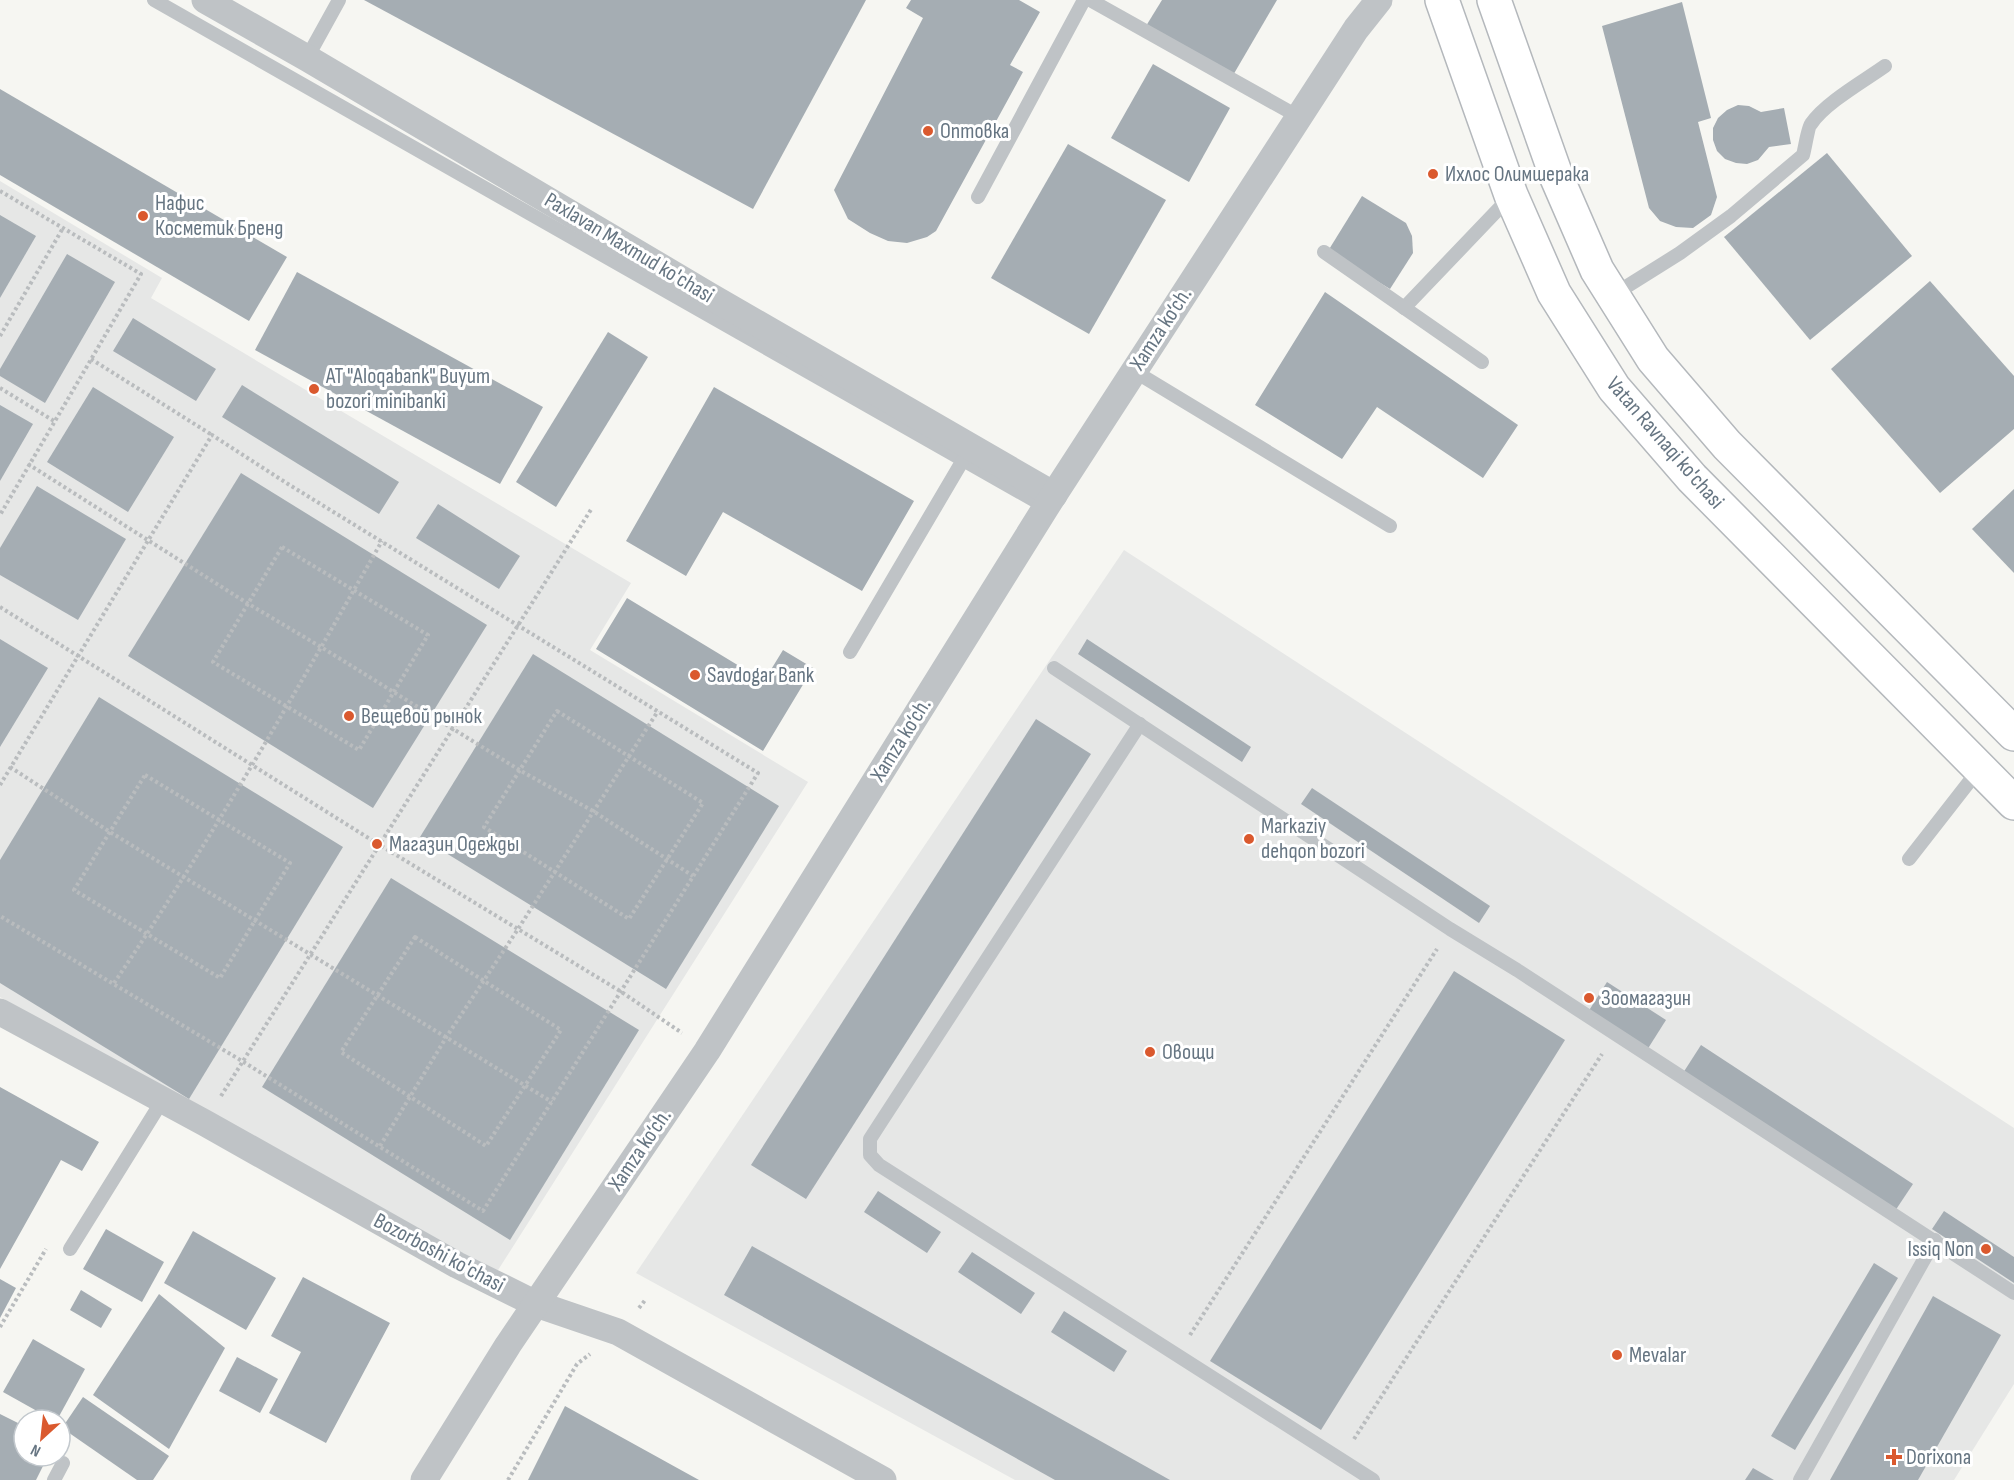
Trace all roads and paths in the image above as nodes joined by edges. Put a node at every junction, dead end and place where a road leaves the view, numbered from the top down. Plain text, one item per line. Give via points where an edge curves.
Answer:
1 (154, 0) edge
2 (204, 0) edge
3 (339, 0) edge
4 (1084, 0) edge
5 (1090, 0) edge
6 (1379, 0) edge
7 (1442, 0) edge
8 (1494, 0) edge
9 (307, 58) junction
10 (1885, 66) dead end
11 (1299, 117) junction
12 (0, 191) edge
13 (1511, 195) junction
14 (978, 197) dead end
15 (63, 228) junction
16 (1324, 252) dead end
17 (1613, 295) junction
18 (1404, 308) junction
19 (0, 336) edge
20 (91, 359) junction
21 (1482, 362) dead end
22 (1134, 371) junction
23 (0, 388) edge
24 (54, 421) junction
25 (212, 435) junction
26 (963, 460) junction
27 (28, 464) junction
28 (1050, 501) junction
29 (592, 508) dead end
30 (0, 515) edge
31 (1390, 526) dead end
32 (150, 540) junction
33 (381, 541) junction
34 (354, 590) junction
35 (247, 603) junction
36 (0, 607) edge
37 (518, 625) junction
38 (321, 646) junction
39 (850, 652) dead end
40 (78, 656) junction
41 (1054, 668) dead end
42 (394, 692) junction
43 (286, 706) junction
44 (658, 711) junction
45 (1140, 724) junction
46 (452, 728) junction
47 (2014, 734) edge
48 (628, 757) junction
49 (253, 765) junction
50 (10, 766) junction
51 (1980, 768) junction
52 (521, 771) junction
53 (0, 785) edge
54 (2014, 803) edge
55 (593, 811) junction
56 (218, 819) junction
57 (110, 832) junction
58 (378, 844) junction
59 (666, 859) junction
60 (1909, 859) dead end
61 (554, 872) junction
62 (182, 876) junction
63 (693, 876) junction
64 (0, 916) edge
65 (255, 921) junction
66 (518, 929) junction
67 (1450, 929) junction
68 (147, 934) junction
69 (309, 954) junction
70 (484, 982) junction
71 (114, 983) junction
72 (620, 991) junction
73 (377, 996) junction
74 (0, 1012) edge
75 (1615, 1034) junction
76 (447, 1036) junction
77 (707, 1051) junction
78 (242, 1061) junction
79 (525, 1086) junction
80 (410, 1097) junction
81 (162, 1101) junction
82 (552, 1101) junction
83 (205, 1123) junction
84 (380, 1146) junction
85 (1935, 1240) junction
86 (70, 1249) dead end
87 (2014, 1293) edge
88 (646, 1299) dead end
89 (536, 1304) junction
90 (618, 1332) junction
91 (1177, 1355) junction
92 (1340, 1460) junction
93 (424, 1480) edge
94 (508, 1480) edge
95 (883, 1480) edge
96 (1373, 1480) edge
97 (1800, 1480) edge

1 - 26 lane
2 - 9 street, Paxlavan Maxmud ko'chasi
3 - 9 lane
4 - 14 lane
5 - 11 lane
6 - 11 street, Xamza ko‘ch. via 1356,28
7 - 13 main road, Vatan Ravnaqi ko'chasi
8 - 17 main road, Vatan Ravnaqi ko'chasi via 1557,178 1597,270
9 - 28 street, Paxlavan Maxmud ko'chasi
10 - 17 lane via 1822,112 1809,126 1803,155 1731,216
11 - 22 street, Xamza ko‘ch.
12 - 15 path
13 - 18 lane
13 - 51 main road, Vatan Ravnaqi ko'chasi via 1554,293 1614,388 1692,478
15 - 19 path
15 - 20 path via 141,274
16 - 18 lane
17 - 47 main road, Vatan Ravnaqi ko'chasi via 1653,359 1727,445
18 - 21 lane
20 - 24 path
20 - 25 path
22 - 28 street, Xamza ko‘ch.
22 - 31 lane
23 - 24 path
24 - 27 path
25 - 32 path
25 - 33 path
26 - 28 lane
26 - 39 lane
27 - 30 path
27 - 32 path
28 - 77 street, Xamza ko‘ch.
29 - 37 path
32 - 35 path
32 - 40 path
33 - 34 path
33 - 37 path
34 - 35 path via 282,547
34 - 38 path
34 - 42 path via 428,635
35 - 38 path
35 - 43 path via 213,662
36 - 40 path
37 - 44 path
37 - 46 path
38 - 42 path
38 - 43 path
40 - 49 path
40 - 50 path
41 - 45 lane
42 - 43 path via 359,750
42 - 46 path
43 - 49 path
44 - 48 path
44 - 63 path via 758,773
45 - 67 lane
45 - 91 lane via 870,1139 870,1155 879,1165
46 - 52 path
46 - 58 path
48 - 52 path via 557,711
48 - 55 path
48 - 59 path via 703,803
49 - 56 path
49 - 58 path
50 - 53 path
50 - 57 path
51 - 54 main road, Vatan Ravnaqi ko'chasi
51 - 60 lane
52 - 55 path
52 - 61 path via 484,827
55 - 59 path
55 - 61 path
56 - 57 path via 144,775
56 - 62 path
56 - 65 path via 290,863
57 - 62 path
57 - 68 path via 74,890
58 - 66 path
58 - 69 path
59 - 61 path via 629,919
59 - 63 path
61 - 66 path
62 - 65 path
62 - 68 path
63 - 72 path
64 - 71 path
65 - 68 path via 220,978
65 - 69 path
66 - 70 path
66 - 72 path
67 - 75 lane
67 - 91 path
68 - 71 path
69 - 73 path
69 - 78 path
70 - 73 path via 415,937
70 - 76 path
70 - 79 path via 561,1030
71 - 78 path
72 - 77 path
72 - 82 path
73 - 76 path
73 - 80 path via 341,1052
74 - 81 street, Bozorboshi ko'chasi
75 - 85 lane
75 - 92 path
76 - 79 path
76 - 80 path
77 - 89 street, Xamza ko‘ch.
78 - 83 path
78 - 84 path
79 - 80 path via 486,1146
79 - 82 path
80 - 84 path
81 - 83 street, Bozorboshi ko'chasi
81 - 86 lane
82 - 84 path via 483,1211
83 - 89 street, Bozorboshi ko'chasi via 457,1265
85 - 87 lane
85 - 97 lane
88 - 90 path
89 - 90 street, Bozorboshi ko'chasi
89 - 93 street, Xamza ko‘ch.
90 - 94 path via 577,1364
90 - 95 street, Bozorboshi ko'chasi
91 - 92 lane
92 - 96 lane

